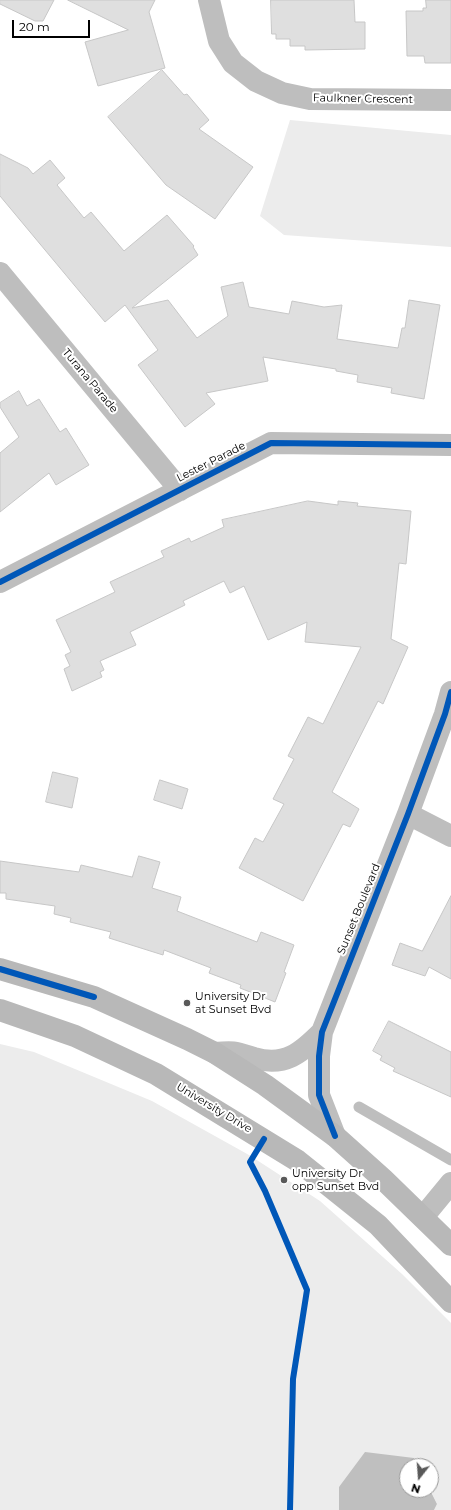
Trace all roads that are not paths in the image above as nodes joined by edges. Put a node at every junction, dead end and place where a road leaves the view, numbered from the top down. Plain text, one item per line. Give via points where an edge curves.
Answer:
1 (210, 0) edge
2 (451, 100) edge
3 (0, 273) edge
4 (451, 445) edge
5 (180, 490) junction
6 (0, 582) edge
7 (451, 692) edge
8 (408, 814) junction
9 (451, 836) edge
10 (0, 969) edge
11 (0, 1010) edge
12 (322, 1032) junction
13 (215, 1053) junction
14 (359, 1107) dead end
15 (334, 1136) junction
16 (451, 1160) edge
17 (451, 1183) edge
18 (423, 1217) junction
19 (451, 1245) edge
20 (451, 1302) edge

1 - 2 street, Faulkner Crescent via 219,41 233,63 256,81 282,93 310,99
3 - 5 street, Turana Parade
4 - 5 street, Lester Parade via 271,443
5 - 6 street, Lester Parade
7 - 8 street, Sunset Boulevard
8 - 9 street
8 - 12 street, Sunset Boulevard
10 - 13 main road via 94,997
11 - 20 main road, University Drive via 75,1036 156,1074 291,1156 378,1225
12 - 13 street, Sunset Boulevard via 294,1056 284,1060 266,1060 234,1051
12 - 15 street, Sunset Boulevard via 319,1056 320,1095
13 - 15 main road via 265,1085
14 - 16 lane
15 - 18 main road
17 - 18 street
18 - 19 main road

